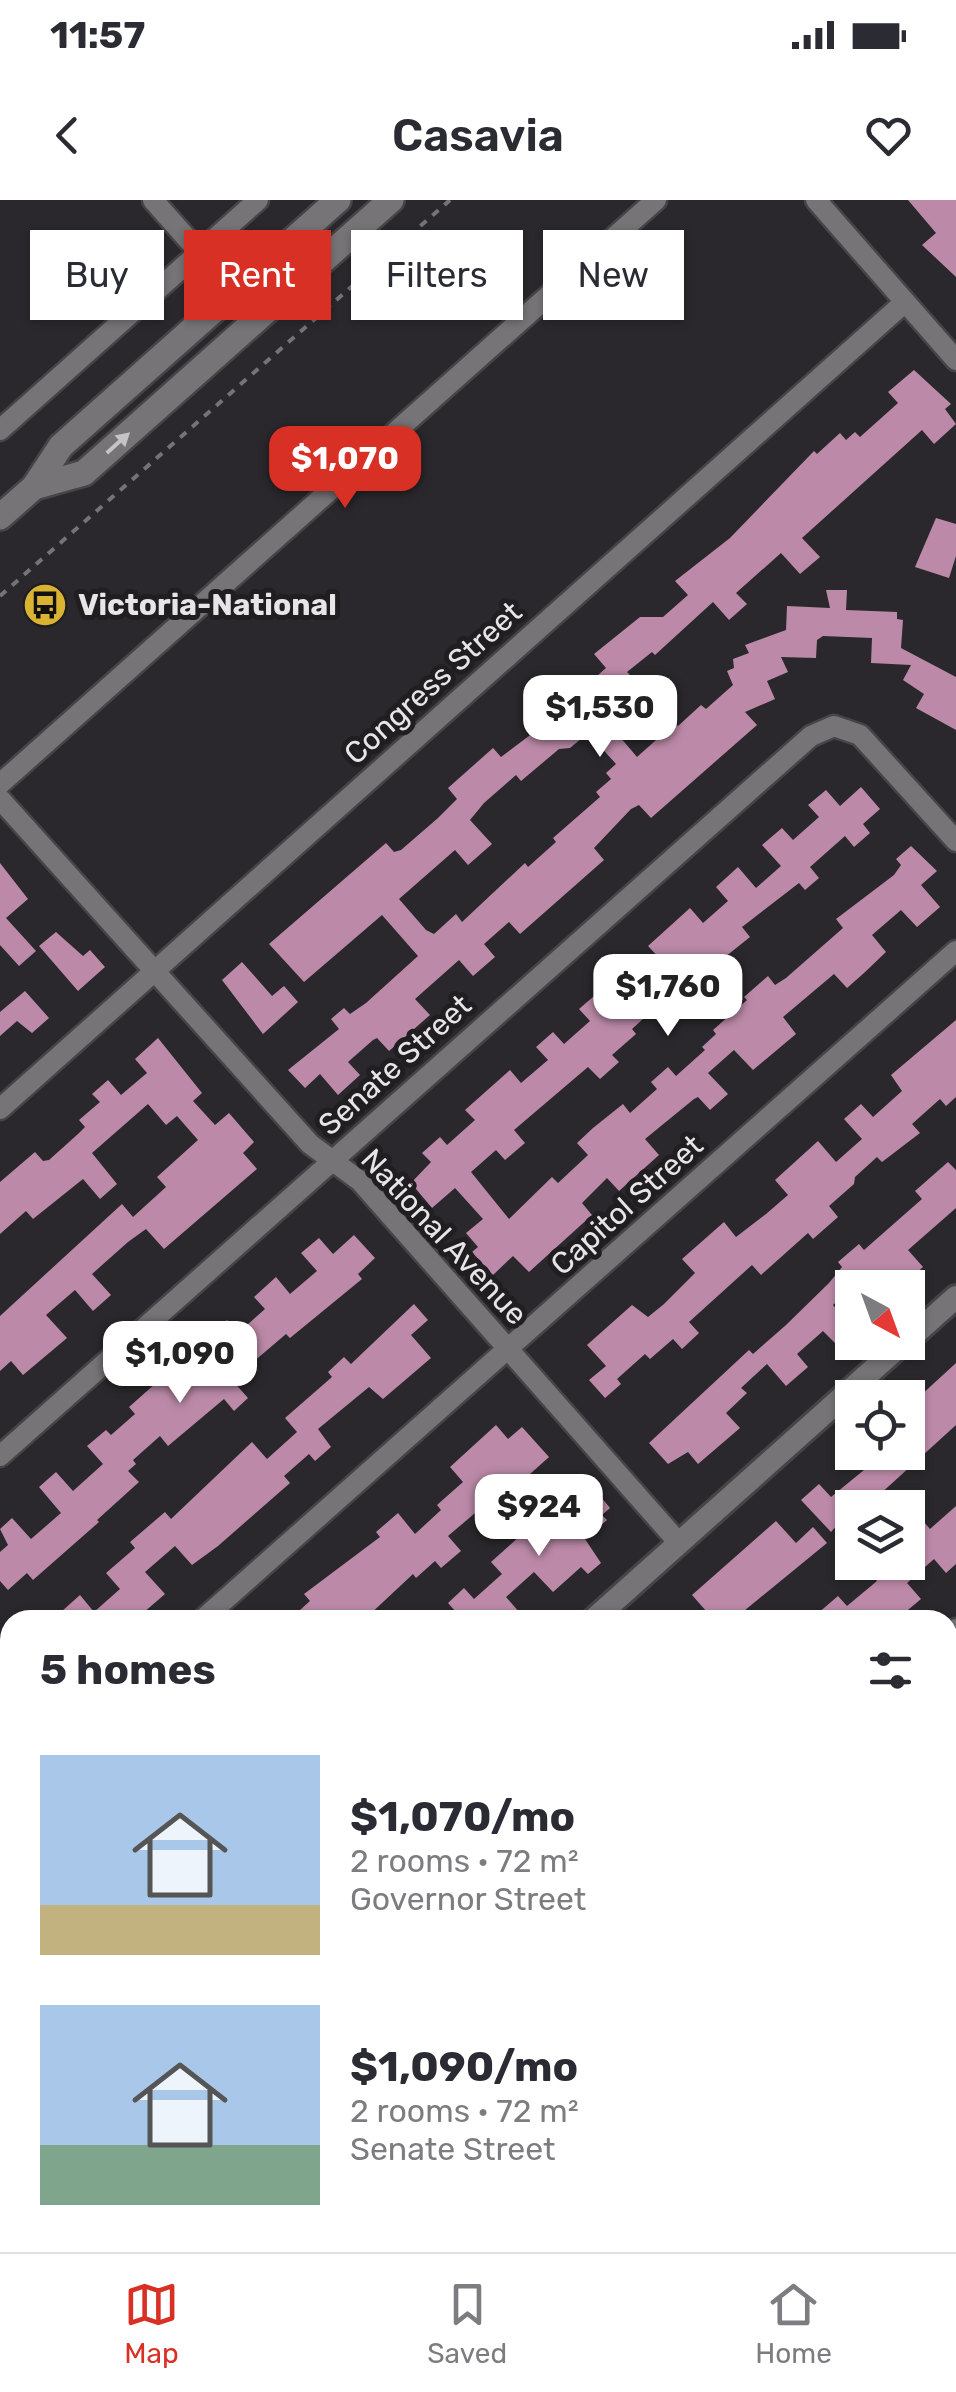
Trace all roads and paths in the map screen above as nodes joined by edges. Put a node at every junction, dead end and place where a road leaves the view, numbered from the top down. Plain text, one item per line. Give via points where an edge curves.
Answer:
1 (153, 200) edge
2 (258, 200) edge
3 (338, 200) edge
4 (391, 200) edge
5 (450, 200) edge
6 (656, 200) edge
7 (816, 200) edge
8 (224, 230) edge
9 (184, 235) edge
10 (184, 265) edge
11 (906, 302) junction
12 (956, 360) edge
13 (5, 416) edge
14 (34, 487) junction
15 (0, 517) edge
16 (0, 596) edge
17 (0, 784) edge
18 (0, 799) edge
19 (956, 841) edge
20 (956, 952) edge
21 (156, 970) junction
22 (0, 1110) edge
23 (332, 1161) junction
24 (956, 1296) edge
25 (925, 1324) edge
26 (510, 1351) junction
27 (885, 1360) edge
28 (0, 1456) edge
29 (679, 1543) junction
30 (213, 1610) edge
31 (603, 1610) edge

1 - 9 street
2 - 8 street
3 - 14 main road via 61,446
14 -> 4 main road via 84,473
5 - 16 path
6 - 17 street
7 - 11 street
10 - 13 street
11 - 12 street
11 - 21 street, Congress Street
14 - 15 main road
18 - 21 street, National Avenue
19 - 23 street, Senate Street via 860,736 834,726 811,736
20 - 26 street, Capitol Street
21 - 22 street, Congress Street
21 - 23 street, National Avenue
23 - 26 street, National Avenue via 360,1182
23 - 28 street, Senate Street
24 - 25 street
26 - 29 street, National Avenue
26 - 30 street, Capitol Street
27 - 29 street
29 - 31 street

